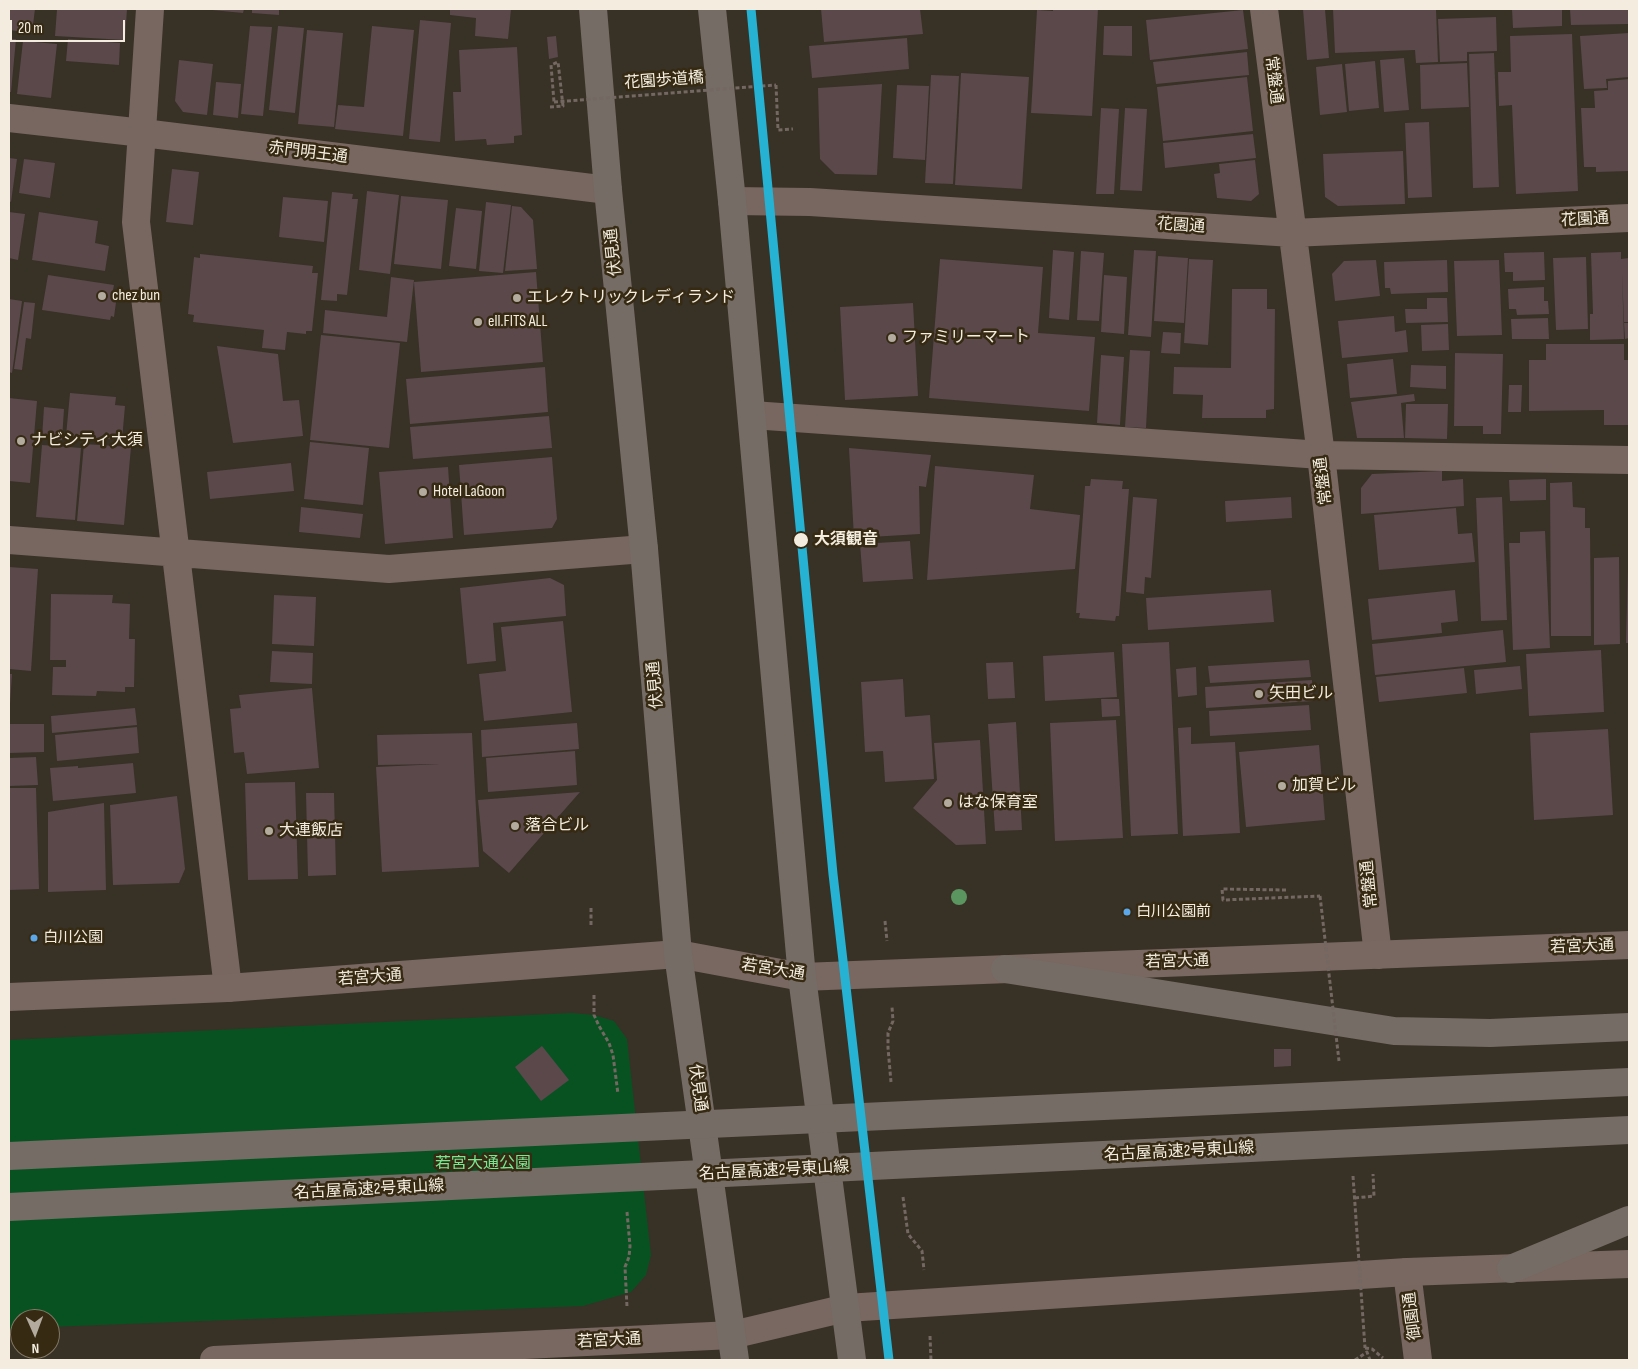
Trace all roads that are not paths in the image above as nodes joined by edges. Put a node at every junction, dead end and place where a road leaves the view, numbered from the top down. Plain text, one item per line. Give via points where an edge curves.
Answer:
1 (150, 9) edge
2 (593, 9) edge
3 (712, 9) edge
4 (1264, 9) edge
5 (9, 118) edge
6 (143, 133) junction
7 (608, 190) junction
8 (732, 201) junction
9 (1629, 218) edge
10 (1292, 233) junction
11 (752, 415) junction
12 (1321, 455) junction
13 (1629, 460) edge
14 (9, 540) edge
15 (644, 550) junction
16 (175, 553) junction
17 (1629, 945) edge
18 (678, 954) junction
19 (1378, 955) junction
20 (1005, 969) junction
21 (802, 977) junction
22 (228, 988) junction
23 (9, 998) edge
24 (1629, 1027) edge
25 (1629, 1082) edge
26 (1629, 1130) edge
27 (9, 1156) edge
28 (9, 1207) edge
29 (1629, 1220) edge
30 (1629, 1264) edge
31 (1511, 1269) junction
32 (1408, 1272) junction
33 (846, 1308) junction
34 (733, 1348) edge
35 (214, 1360) edge
36 (852, 1360) edge
37 (1418, 1360) edge

1 - 6 street
2 - 7 highway, 伏見通
3 - 8 highway
4 - 10 street, 常盤通
5 - 6 street, 赤門明王通
6 - 7 street, 赤門明王通
6 - 16 street via 136,222
7 - 15 highway, 伏見通
8 - 10 street, 花園通 via 810,202
8 - 11 highway
9 - 10 street, 花園通
10 - 12 street, 常盤通
11 - 12 street
11 - 21 highway
12 - 13 street
12 - 19 street, 常盤通
14 - 16 street
15 - 16 street via 389,569
15 - 18 highway, 伏見通
16 - 22 street
17 - 19 street, 若宮大通
18 - 21 street, 若宮大通
18 - 22 street, 若宮大通
18 - 34 highway, 伏見通
19 - 20 street, 若宮大通
20 - 21 street, 若宮大通
20 - 24 highway via 1394,1031 1490,1033
21 - 33 highway
22 - 23 street, 若宮大通
25 - 27 highway, bridge
26 - 28 highway, 名古屋高速2号東山線, bridge
29 - 31 highway
30 - 31 street, 若宮大通
31 - 32 street, 若宮大通
32 - 33 street, 若宮大通
32 - 37 street, 御園通
33 - 34 street, 若宮大通
33 - 36 highway
34 - 35 street, 若宮大通

